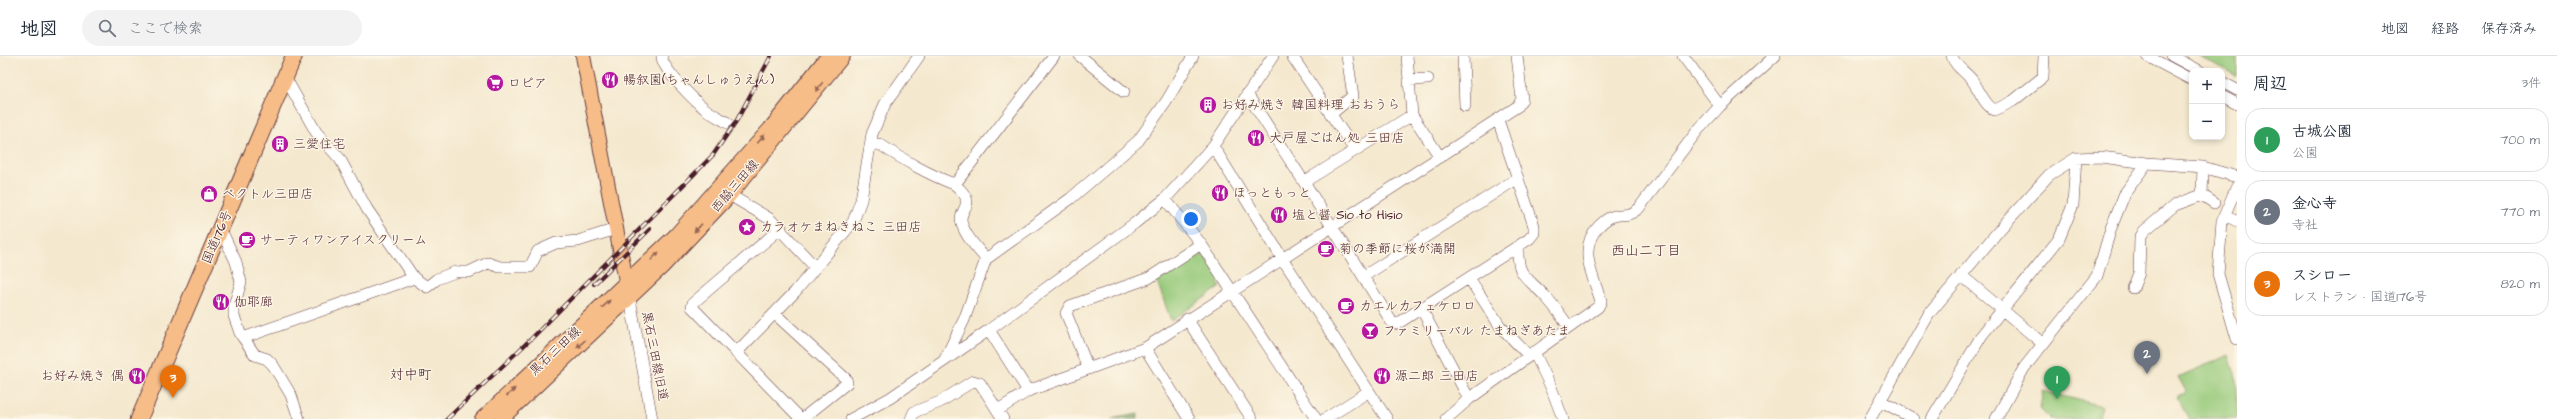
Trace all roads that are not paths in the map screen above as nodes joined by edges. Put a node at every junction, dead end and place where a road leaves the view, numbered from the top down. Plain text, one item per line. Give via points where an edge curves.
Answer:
1 (294, 56) edge
2 (662, 56) edge
3 (828, 56) edge
4 (843, 56) edge
5 (919, 56) edge
6 (1054, 56) edge
7 (1080, 56) edge
8 (1273, 56) edge
9 (1292, 56) edge
10 (1347, 56) edge
11 (1407, 56) edge
12 (1463, 56) edge
13 (1517, 56) edge
14 (1683, 56) edge
15 (1774, 56) edge
16 (1952, 56) edge
17 (2044, 56) edge
18 (2147, 56) edge
19 (2172, 56) edge
20 (585, 57) edge
21 (1192, 57) edge
22 (2194, 68) edge
23 (285, 77) junction
24 (2189, 78) edge
25 (1428, 79) dead end
26 (1409, 80) junction
27 (2225, 84) edge
28 (2237, 90) edge
29 (1124, 92) dead end
30 (1247, 94) junction
31 (2225, 98) edge
32 (2237, 104) edge
33 (1465, 106) dead end
34 (1720, 106) junction
35 (1331, 114) junction
36 (1412, 115) junction
37 (1498, 120) junction
38 (728, 123) dead end
39 (870, 145) junction
40 (1213, 146) junction
41 (1354, 149) junction
42 (1440, 156) junction
43 (2076, 158) junction
44 (2147, 163) junction
45 (2203, 167) junction
46 (2237, 177) edge
47 (1518, 178) junction
48 (1304, 182) junction
49 (955, 184) junction
50 (2237, 186) edge
51 (724, 192) junction
52 (2202, 195) junction
53 (1165, 198) junction
54 (2214, 203) dead end
55 (2225, 215) junction
56 (2237, 221) edge
57 (1332, 226) junction
58 (781, 228) junction
59 (616, 229) junction
60 (219, 232) junction
61 (1201, 244) junction
62 (1518, 246) junction
63 (1282, 258) junction
64 (986, 259) junction
65 (815, 267) junction
66 (1364, 276) junction
67 (1961, 276) junction
68 (414, 278) junction
69 (1469, 278) junction
70 (627, 284) junction
71 (2133, 288) dead end
72 (1232, 290) junction
73 (630, 299) junction
74 (2003, 309) junction
75 (1422, 310) junction
76 (774, 314) junction
77 (1187, 319) junction
78 (1569, 327) junction
79 (989, 330) junction
80 (243, 338) junction
81 (2237, 339) edge
82 (2042, 343) junction
83 (1145, 348) junction
84 (736, 353) junction
85 (1531, 354) junction
86 (945, 360) junction
87 (1088, 368) junction
88 (1028, 391) junction
89 (1368, 392) junction
90 (1469, 399) junction
91 (1881, 401) junction
92 (1001, 415) edge
93 (864, 416) edge
94 (140, 419) edge
95 (299, 419) edge
96 (482, 419) edge
97 (500, 419) edge
98 (652, 419) edge
99 (802, 419) edge
100 (851, 419) edge
101 (911, 419) edge
102 (1189, 419) edge
103 (1252, 419) edge
104 (1316, 419) edge
105 (1325, 419) edge
106 (1387, 419) edge
107 (1447, 419) edge
108 (1563, 419) edge
109 (1870, 419) edge
110 (1914, 419) edge
111 (1932, 419) edge
112 (1996, 419) edge

1 - 23 highway, 国道176号
2 - 38 street via 664,65 687,92 705,109
51 -> 3 main road, 西脇三田線
4 -> 51 main road, 西脇三田線
5 - 39 street via 885,104
6 - 49 street
7 - 29 street
8 - 30 street
9 - 35 street
10 - 35 street via 1353,96
11 - 26 street
12 - 33 street
13 - 37 street via 1522,99 1518,106
14 - 34 street
15 - 34 street
16 - 17 street via 1954,62 1973,81 1990,108 1995,110 2013,101 2043,77
18 - 24 street
19 - 22 street
20 - 59 main road
21 - 64 street via 1166,102 1138,141 1070,199
23 - 60 highway, 国道176号
23 - 68 street via 316,132 340,159 367,209
25 - 26 street
26 - 36 street
27 - 28 street
30 - 40 street
30 - 48 street
31 - 32 street
34 - 78 street via 1658,180 1639,208 1630,216 1611,217 1603,221 1589,237 1586,255 1601,301 1592,312
35 - 41 street
36 - 41 street
36 - 42 street
37 - 42 street
37 - 47 street
39 - 49 street via 879,144 924,173
39 - 65 street via 861,200 853,222
40 - 53 street
40 - 63 street
41 - 48 street
42 - 57 street
43 - 44 street via 2101,157
43 - 67 street via 2049,175
43 - 74 street via 2073,205 2059,239
44 - 45 street
44 - 82 street via 2124,193 2110,228 2097,276
45 - 46 street
45 - 52 street
47 - 62 street via 1534,226 1534,234
47 - 66 street
48 - 57 street
49 - 64 street via 966,197 967,205 961,217 962,224
50 - 55 street
51 - 58 street
70 -> 51 main road, 西脇三田線
51 -> 73 main road, 西脇三田線
52 - 54 street
52 - 71 street via 2175,205 2144,232 2140,238 2139,273
53 - 61 street
53 - 79 street via 1136,223
55 - 56 street
55 - 81 street via 2222,221 2218,274
57 - 63 street
57 - 66 street
58 - 65 street
58 - 84 street via 693,303 694,312
59 - 68 street via 578,241 556,243 538,251 530,266 500,267 488,263 469,272 455,272 437,279 427,287
59 - 70 main road
60 - 80 street via 224,236 236,262 241,282 234,306 234,316
60 - 94 highway, 国道176号
61 - 72 street
61 - 87 street via 1149,278 1070,306 1066,313
62 - 69 street
62 - 78 street via 1517,263 1520,272 1526,281 1547,299
63 - 72 street
63 - 89 street
64 - 86 street via 964,320
65 - 76 street
66 - 75 street via 1393,324
67 - 74 street
67 - 91 street via 1929,314
68 - 80 street
69 - 75 street
69 - 85 street via 1500,326
70 - 73 main road
96 -> 70 main road, 黒石三田線
72 - 77 street
72 - 104 street
73 -> 97 main road, 黒石三田線
73 - 98 street, 黒石三田線旧道
74 - 82 street
74 - 111 street via 1982,335
75 - 90 street
76 - 84 street
76 - 99 street via 846,378 847,383
77 - 83 street
77 - 103 street
78 - 85 street
79 - 86 street
79 - 88 street
80 - 95 street via 255,355 267,359 273,365 291,395
82 - 112 street via 2024,368
83 - 87 street
83 - 102 street
84 - 99 street
85 - 90 street
85 - 108 street via 1551,387
86 - 93 street
87 - 88 street
88 - 92 street
89 - 105 street
89 - 106 street
90 - 107 street
91 - 109 street
91 - 110 street
92 - 101 street via 980,383 973,381 940,402 914,412
93 - 100 street

